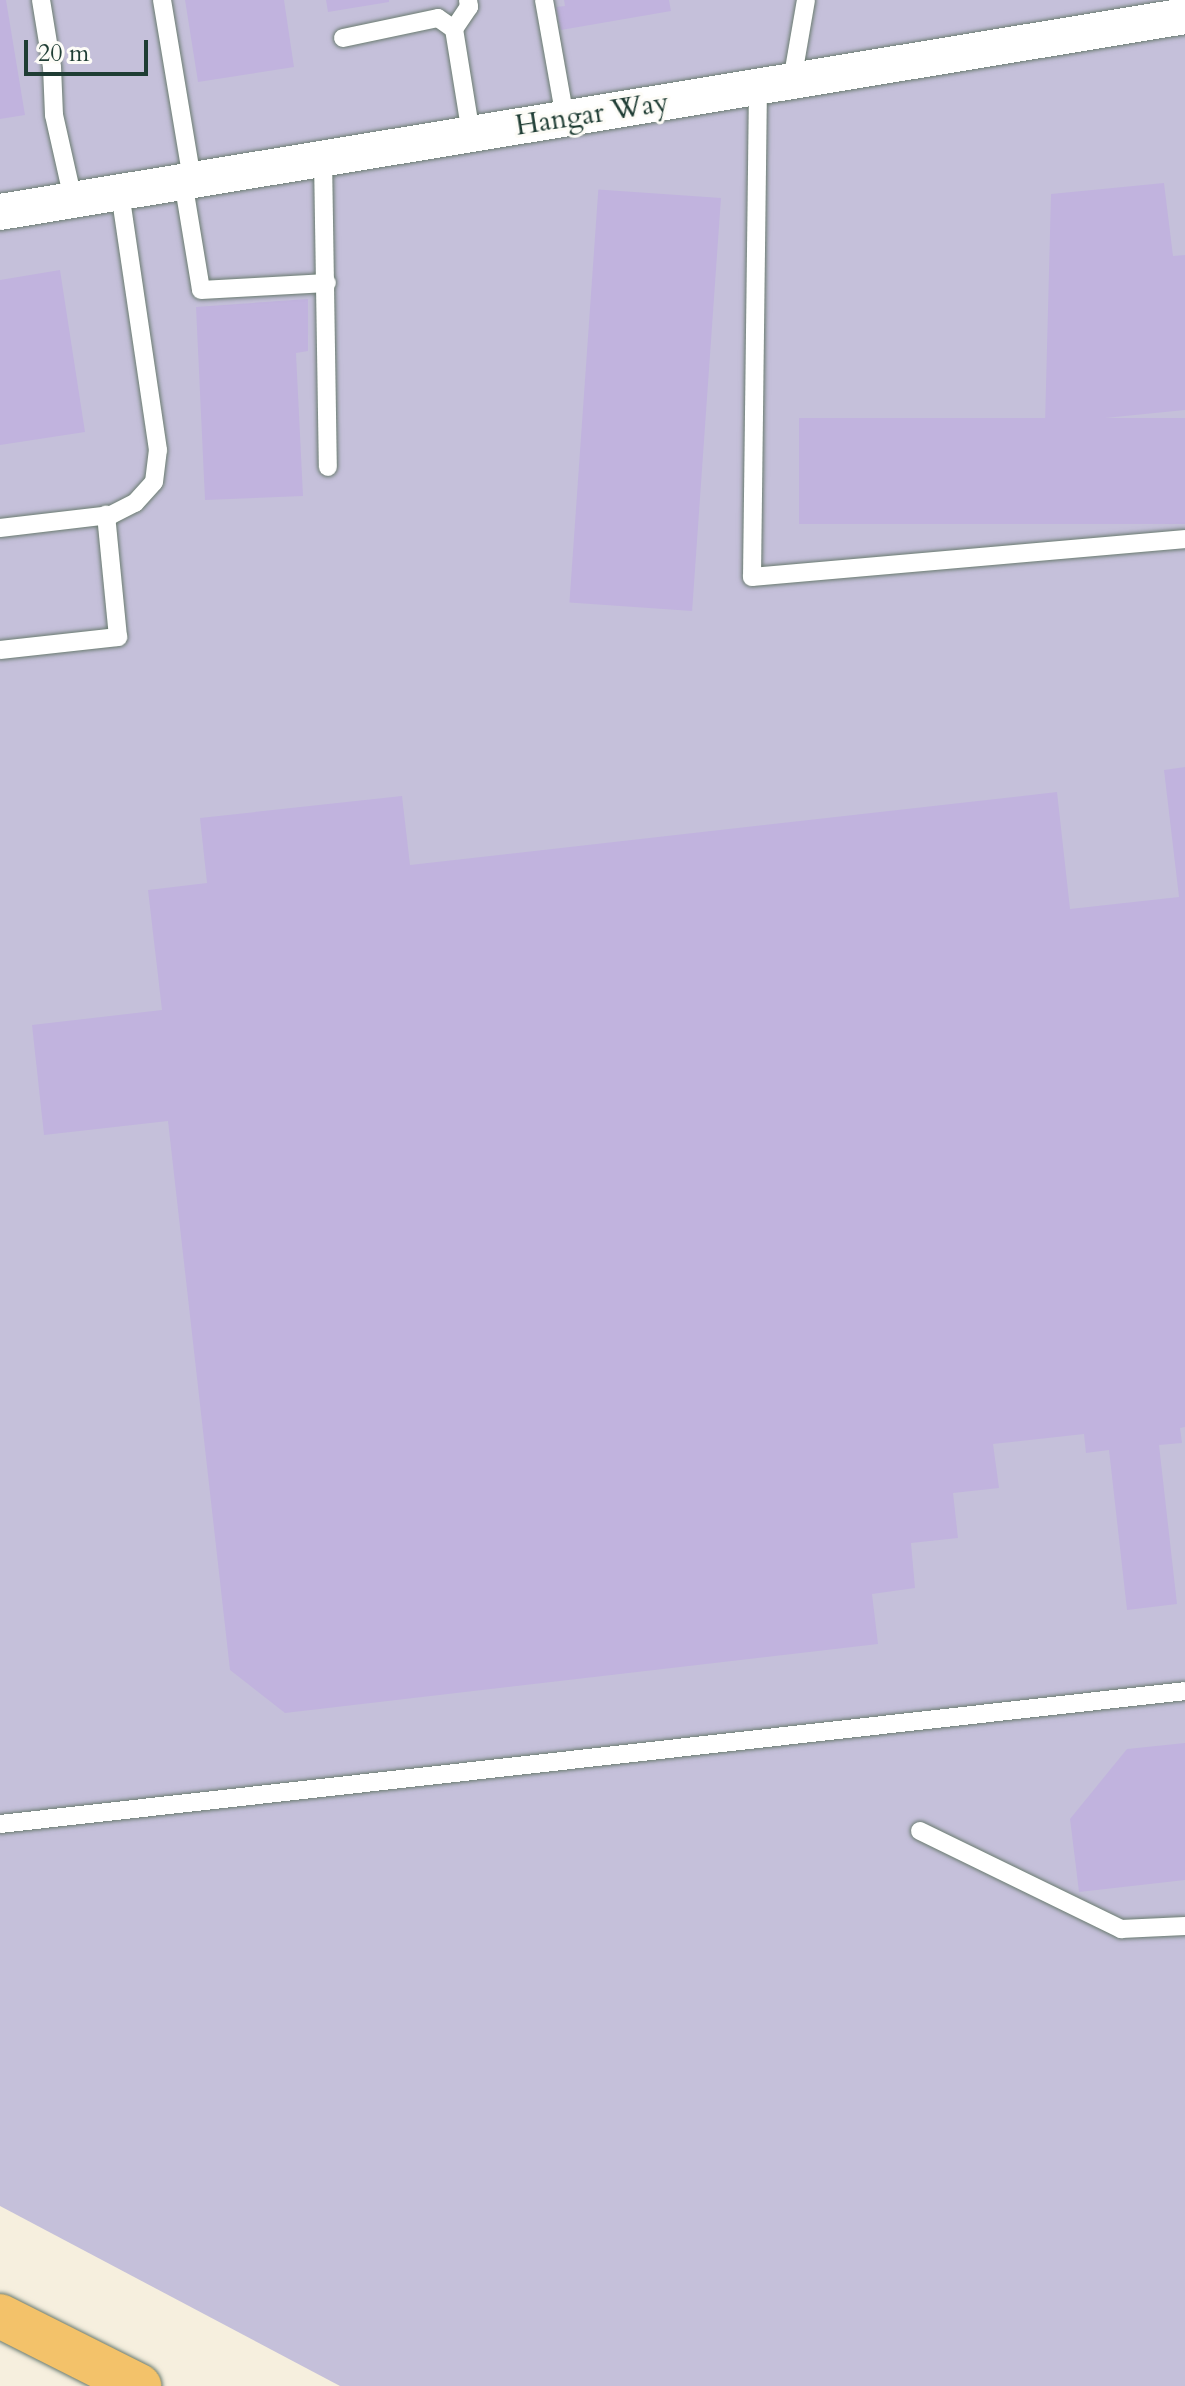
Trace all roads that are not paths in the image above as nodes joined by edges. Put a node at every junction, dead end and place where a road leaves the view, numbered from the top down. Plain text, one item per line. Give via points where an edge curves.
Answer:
1 (41, 0) edge
2 (162, 0) edge
3 (468, 0) edge
4 (544, 0) edge
5 (806, 0) edge
6 (1185, 16) edge
7 (454, 29) junction
8 (343, 38) dead end
9 (775, 84) junction
10 (565, 118) junction
11 (471, 134) junction
12 (323, 158) junction
13 (187, 180) junction
14 (120, 192) junction
15 (73, 199) junction
16 (0, 212) edge
17 (327, 283) junction
18 (328, 467) dead end
19 (106, 515) junction
20 (0, 528) edge
21 (1185, 539) edge
22 (0, 650) edge
23 (1185, 1691) edge
24 (0, 1824) edge
25 (920, 1831) dead end
26 (1185, 1926) edge
27 (0, 2316) edge
28 (139, 2386) edge

1 - 15 lane via 54,115
2 - 13 lane
3 - 7 lane
4 - 10 lane
5 - 9 lane
6 - 9 street, Hangar Way
7 - 8 lane via 438,18
7 - 11 lane
9 - 10 street, Hangar Way
9 - 21 lane via 752,577
10 - 11 street, Hangar Way
11 - 12 street, Hangar Way
12 - 13 street, Hangar Way
12 - 17 lane
13 - 14 street, Hangar Way
13 - 17 lane via 201,290
14 - 15 street, Hangar Way
14 - 19 lane via 158,467 154,482 135,503
15 - 16 street, Hangar Way
17 - 18 lane
19 - 20 lane
19 - 22 lane via 118,637
23 - 24 lane
25 - 26 lane via 1121,1929
27 - 28 main road

